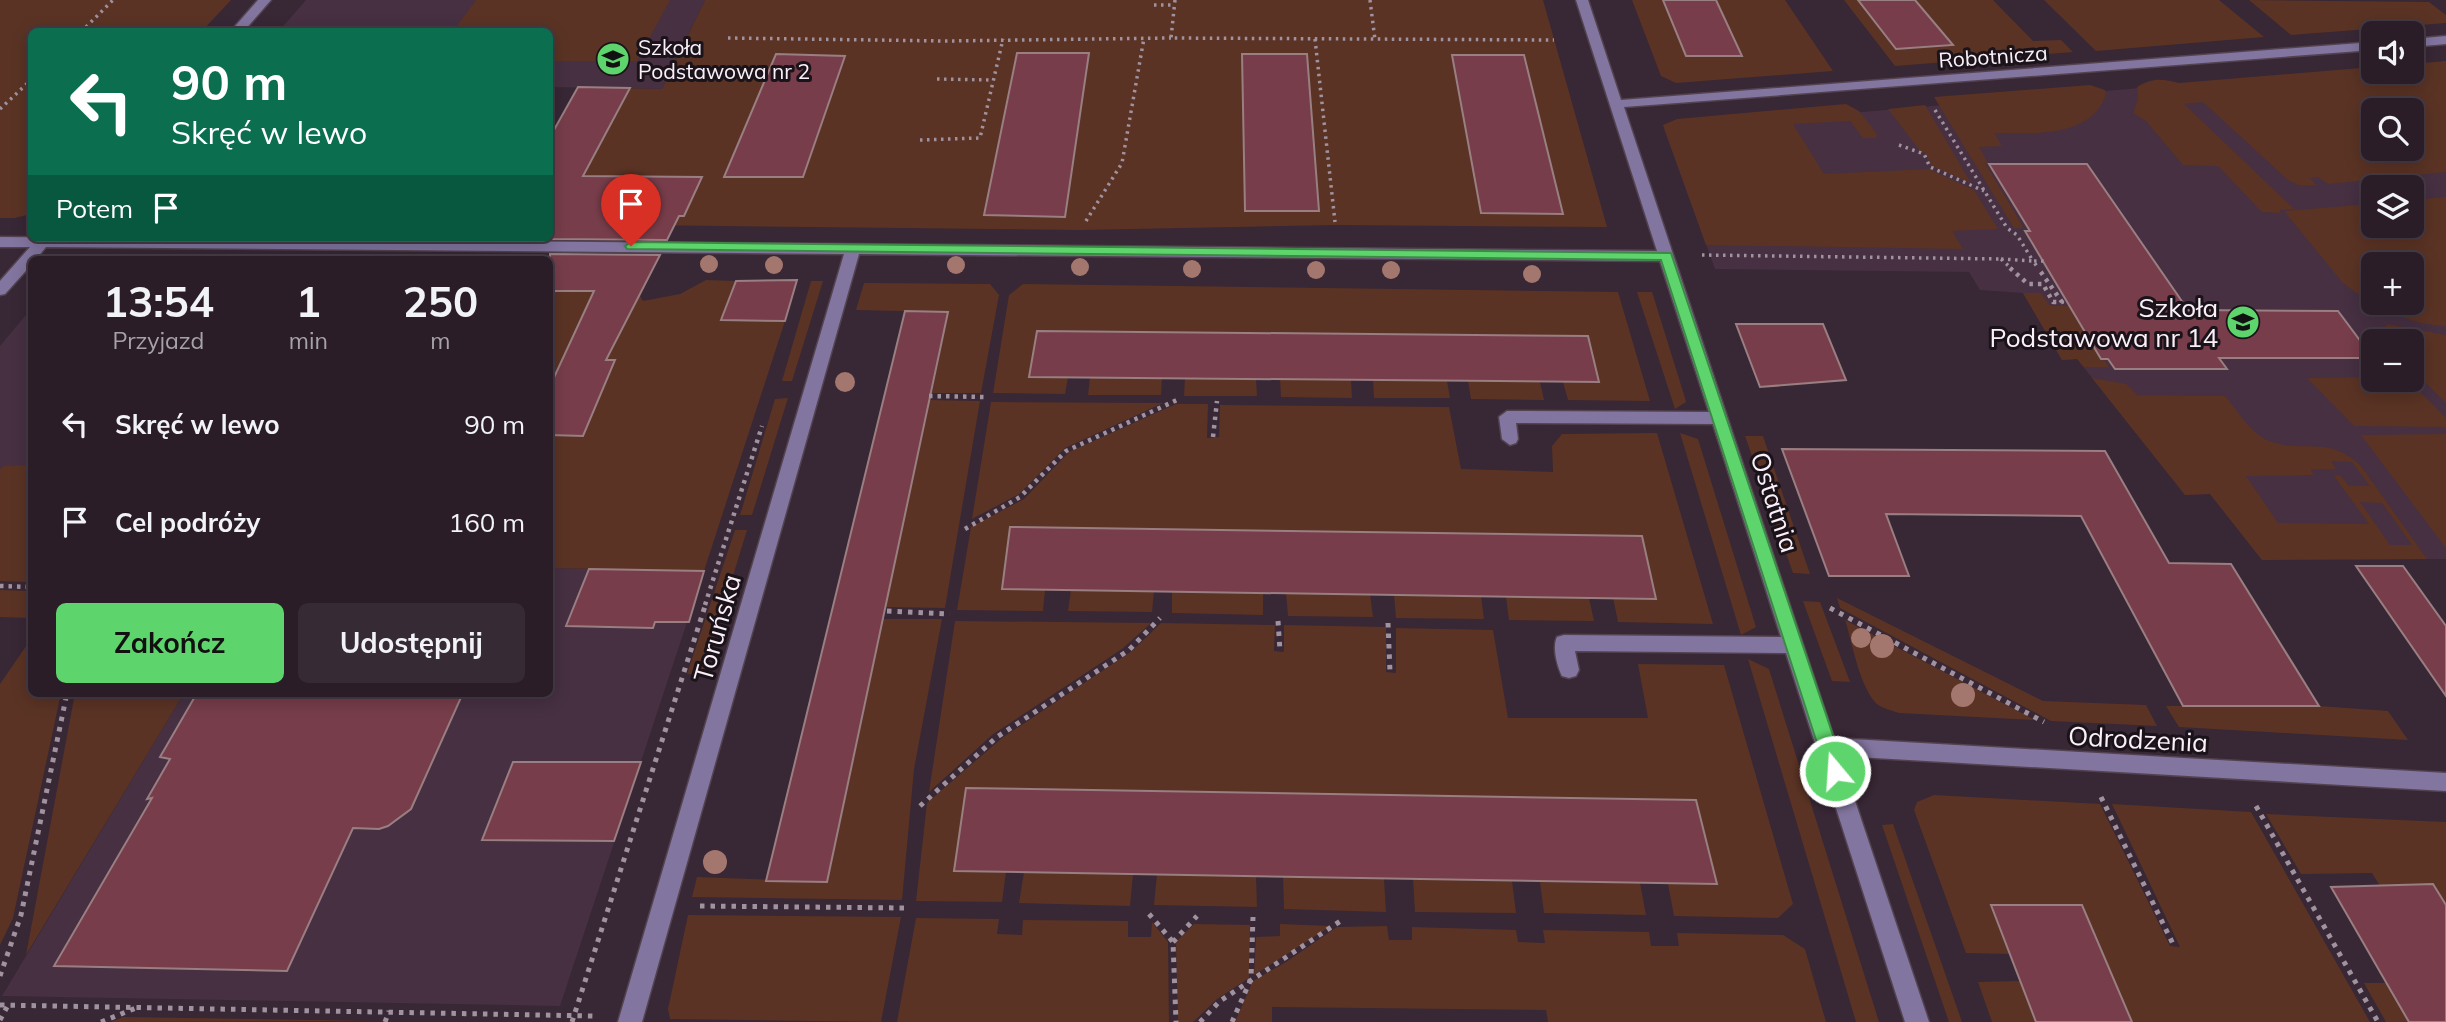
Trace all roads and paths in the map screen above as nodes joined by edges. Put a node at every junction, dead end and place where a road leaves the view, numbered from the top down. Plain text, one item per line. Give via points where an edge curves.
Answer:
1 (113, 0) edge
2 (265, 0) edge
3 (1370, 0) edge
4 (1581, 0) edge
5 (1175, 3) edge
6 (1154, 5) dead end
7 (84, 28) edge
8 (240, 28) edge
9 (728, 38) dead end
10 (1144, 38) junction
11 (1171, 38) junction
12 (1003, 39) junction
13 (1315, 39) junction
14 (1375, 40) junction
15 (1554, 40) dead end
16 (2446, 40) edge
17 (2424, 42) edge
18 (2361, 47) edge
19 (937, 79) dead end
20 (993, 80) junction
21 (28, 83) edge
22 (1616, 104) junction
23 (1932, 104) dead end
24 (0, 109) edge
25 (920, 139) dead end
26 (1899, 145) dead end
27 (1984, 191) junction
28 (1336, 225) dead end
29 (1081, 229) dead end
30 (28, 241) edge
31 (0, 242) edge
32 (43, 242) edge
33 (247, 242) edge
34 (853, 248) junction
35 (1701, 255) dead end
36 (31, 256) edge
37 (1666, 256) junction
38 (28, 259) edge
39 (2001, 259) junction
40 (2033, 261) junction
41 (2044, 261) dead end
42 (0, 290) edge
43 (929, 396) dead end
44 (987, 397) dead end
45 (1177, 400) dead end
46 (1217, 401) dead end
47 (1720, 418) junction
48 (764, 420) dead end
49 (1213, 437) dead end
50 (1510, 439) dead end
51 (965, 529) dead end
52 (0, 586) edge
53 (28, 587) edge
54 (1830, 608) dead end
55 (887, 611) dead end
56 (950, 614) dead end
57 (1160, 618) dead end
58 (1278, 621) dead end
59 (1388, 624) dead end
60 (1794, 645) junction
61 (1280, 651) dead end
62 (1569, 670) dead end
63 (1390, 672) dead end
64 (65, 697) edge
65 (2057, 729) dead end
66 (1827, 746) junction
67 (2446, 782) edge
68 (2101, 797) dead end
69 (920, 806) dead end
70 (2256, 806) dead end
71 (664, 906) junction
72 (906, 908) dead end
73 (1149, 914) dead end
74 (1197, 916) dead end
75 (1254, 917) dead end
76 (1342, 920) dead end
77 (1173, 942) junction
78 (2174, 946) dead end
79 (0, 976) edge
80 (1251, 979) junction
81 (4, 1006) edge
82 (139, 1006) junction
83 (389, 1011) junction
84 (573, 1019) edge
85 (0, 1020) edge
86 (631, 1020) edge
87 (101, 1022) edge
88 (385, 1022) edge
89 (1176, 1022) edge
90 (1200, 1022) edge
91 (1231, 1022) edge
92 (1917, 1022) edge
93 (2378, 1022) edge

1 - 7 path
2 - 8 street
3 - 14 path
4 - 22 street, Ostatnia
5 - 6 path
5 - 11 path
9 - 12 path
10 - 11 path
10 - 12 path
10 - 29 path via 1122,163
11 - 13 path
12 - 20 path
13 - 14 path
13 - 28 path
14 - 15 path
16 - 17 street
18 - 22 street, Robotnicza
19 - 20 path
20 - 25 path via 980,138
21 - 24 path
22 - 37 street, Ostatnia
23 - 27 path
26 - 27 path via 1924,154 1930,167
27 - 40 path
30 - 31 street
32 - 36 street
33 - 34 street
34 - 37 street
34 - 71 street, Toruńska
35 - 39 path
37 - 47 street, Ostatnia
38 - 42 street
39 - 40 path
39 - 40 path via 2028,284 2043,284 2053,302 2062,302
40 - 41 path
43 - 44 path
45 - 51 path via 1066,451 1020,498
46 - 49 path
47 - 50 street via 1507,417
47 - 60 street, Ostatnia
48 - 84 path
52 - 53 path
54 - 65 path
55 - 56 path
57 - 69 path via 1129,650 997,737
58 - 61 path
59 - 63 path
60 - 62 street via 1563,643
60 - 66 street, Ostatnia
64 - 79 path via 21,915
66 - 67 street, Odrodzenia
66 - 92 street, Ostatnia
68 - 78 path
70 - 93 path
71 - 72 path
71 - 86 street, Toruńska
73 - 77 path
74 - 77 path
75 - 80 path
76 - 80 path
77 - 89 path
80 - 90 path
80 - 91 path
81 - 82 path
81 - 85 path
82 - 83 path
82 - 87 path
83 - 84 path
83 - 88 path
84 - 86 path

